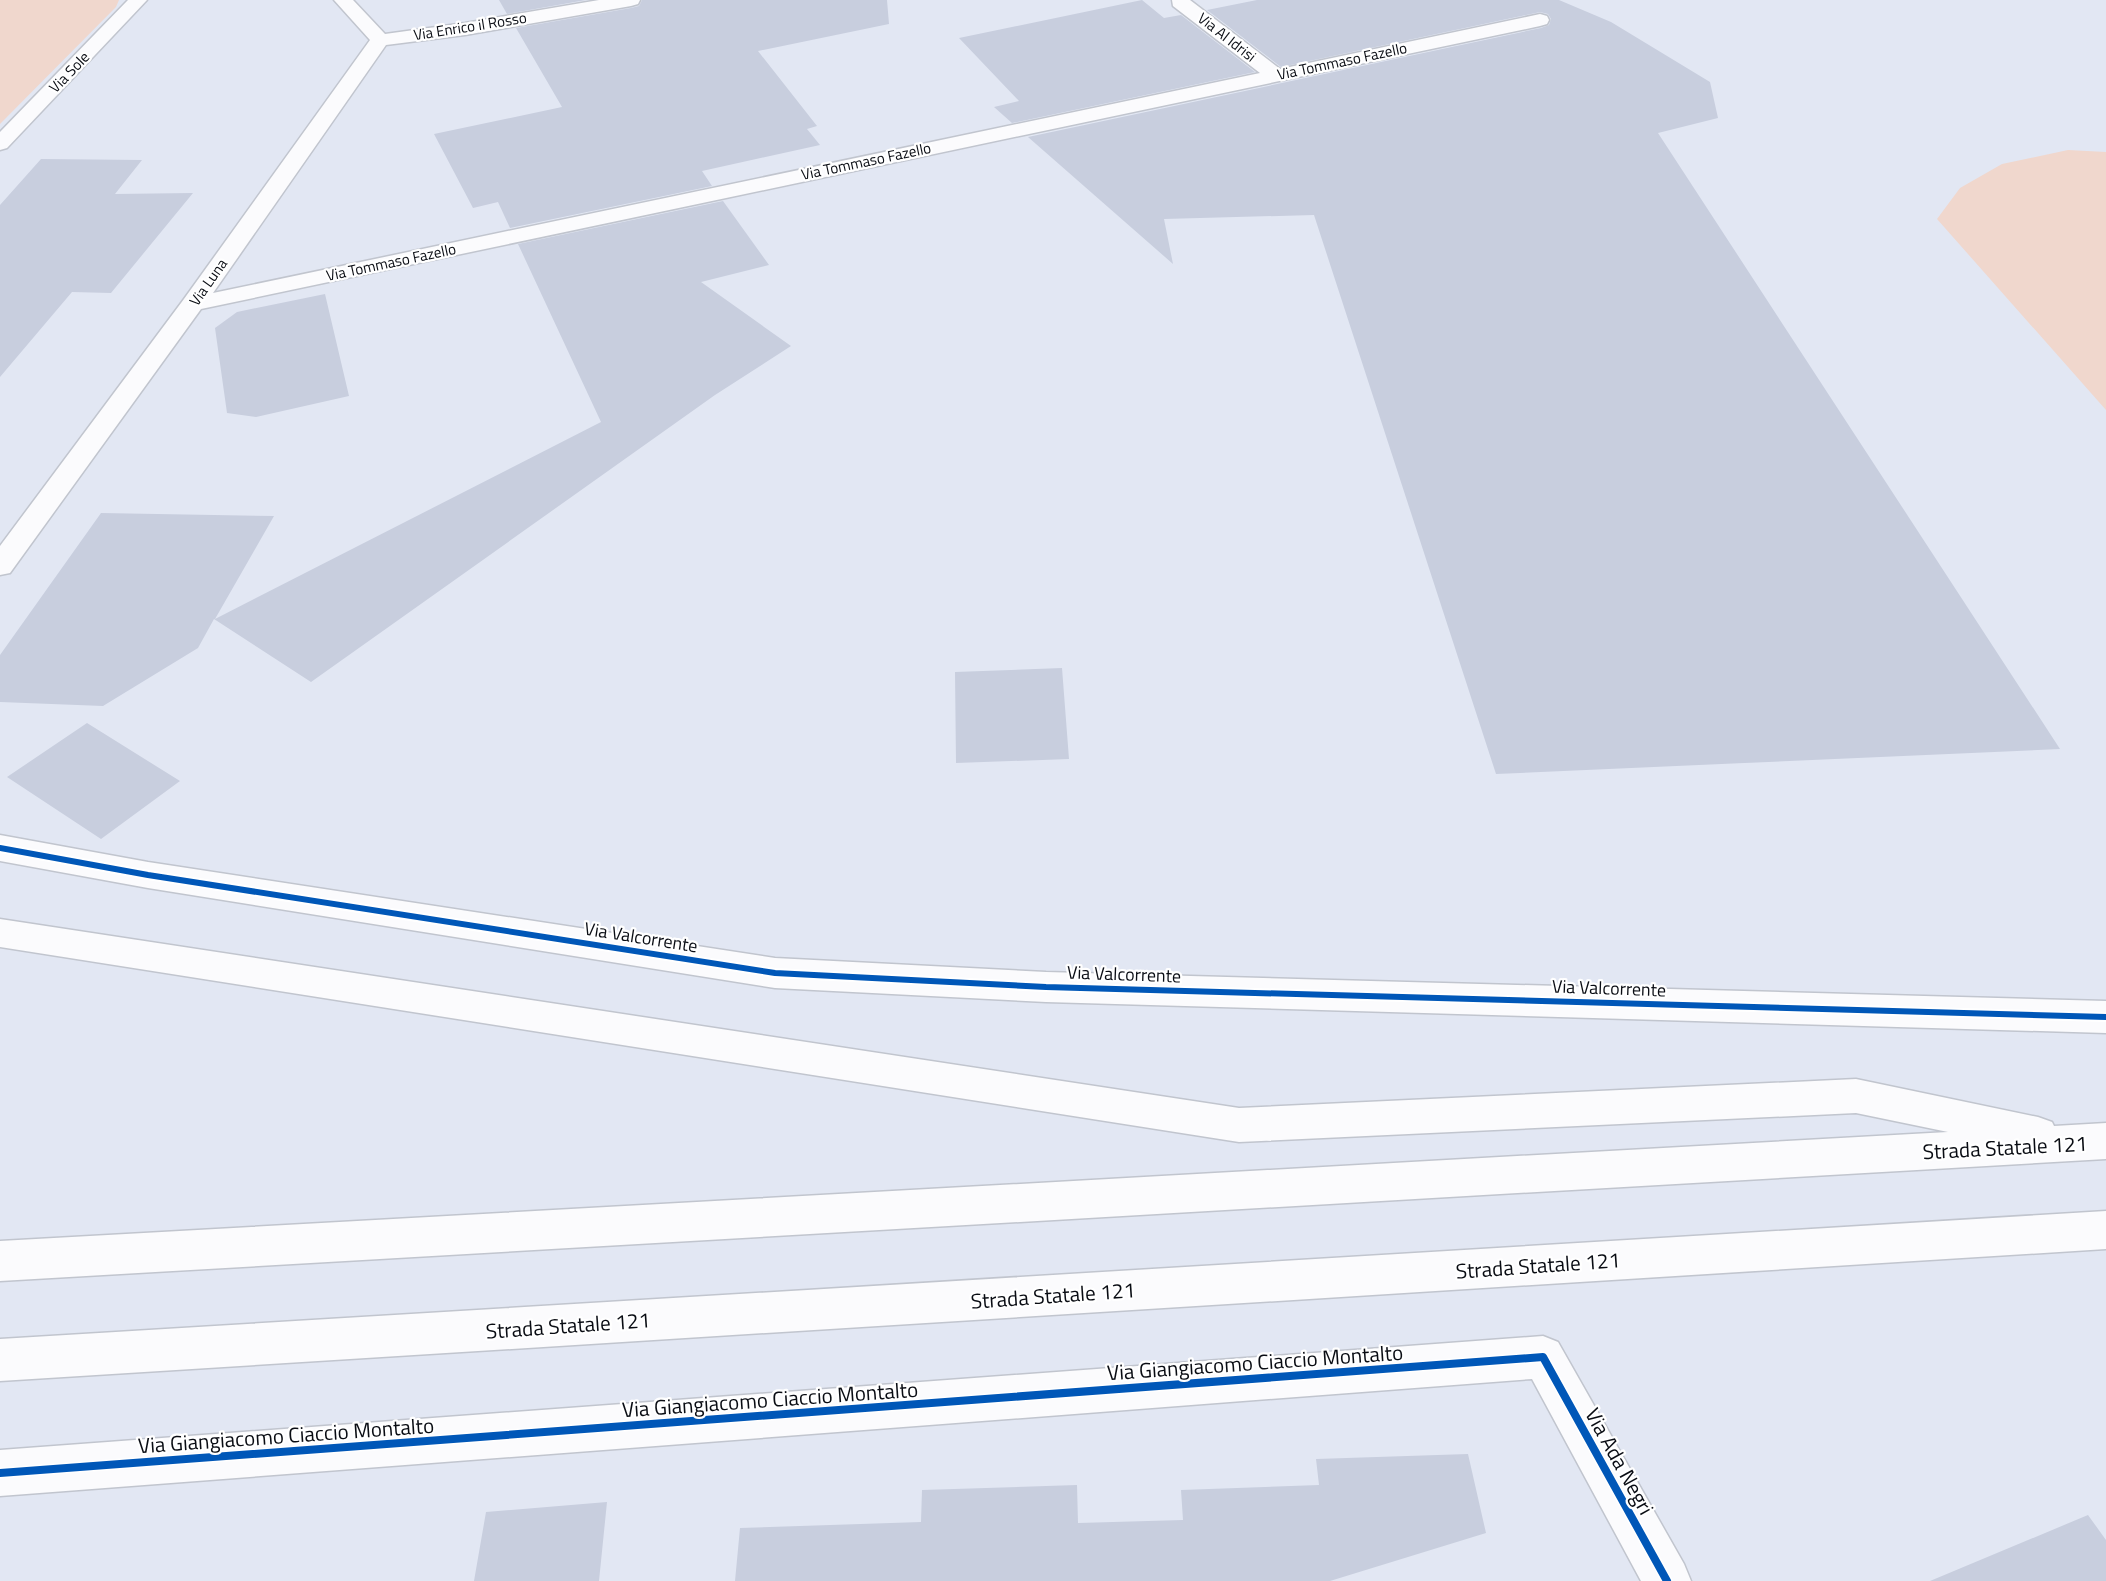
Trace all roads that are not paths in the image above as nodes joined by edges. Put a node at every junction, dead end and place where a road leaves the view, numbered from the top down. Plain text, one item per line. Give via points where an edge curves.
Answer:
1 (138, 0) edge
2 (343, 0) edge
3 (631, 0) edge
4 (1181, 0) edge
5 (1540, 20) dead end
6 (380, 40) junction
7 (1275, 75) junction
8 (0, 144) edge
9 (193, 304) junction
10 (0, 566) edge
11 (0, 848) edge
12 (0, 933) edge
13 (2106, 1017) edge
14 (2093, 1142) edge
15 (2106, 1230) edge
16 (0, 1261) edge
17 (1543, 1357) joint
18 (0, 1360) edge
19 (0, 1473) edge
20 (1667, 1581) edge

1 - 8 street, Via Sole
2 - 6 street
3 - 6 street, Via Enrico il Rosso
4 - 7 street, Via Al Idrisi
5 - 7 street, Via Tommaso Fazello
6 - 9 street, Via Luna
7 - 9 street, Via Tommaso Fazello
9 - 10 street, Via Luna
11 - 13 street, Via Valcorrente via 148,875 775,973 1046,987
12 - 14 street via 1239,1125 1856,1096
14 - 16 street, Strada Statale 121
15 - 18 street, Strada Statale 121
17 - 19 street, Via Giangiacomo Ciaccio Montalto
17 - 20 street, Via Ada Negri

